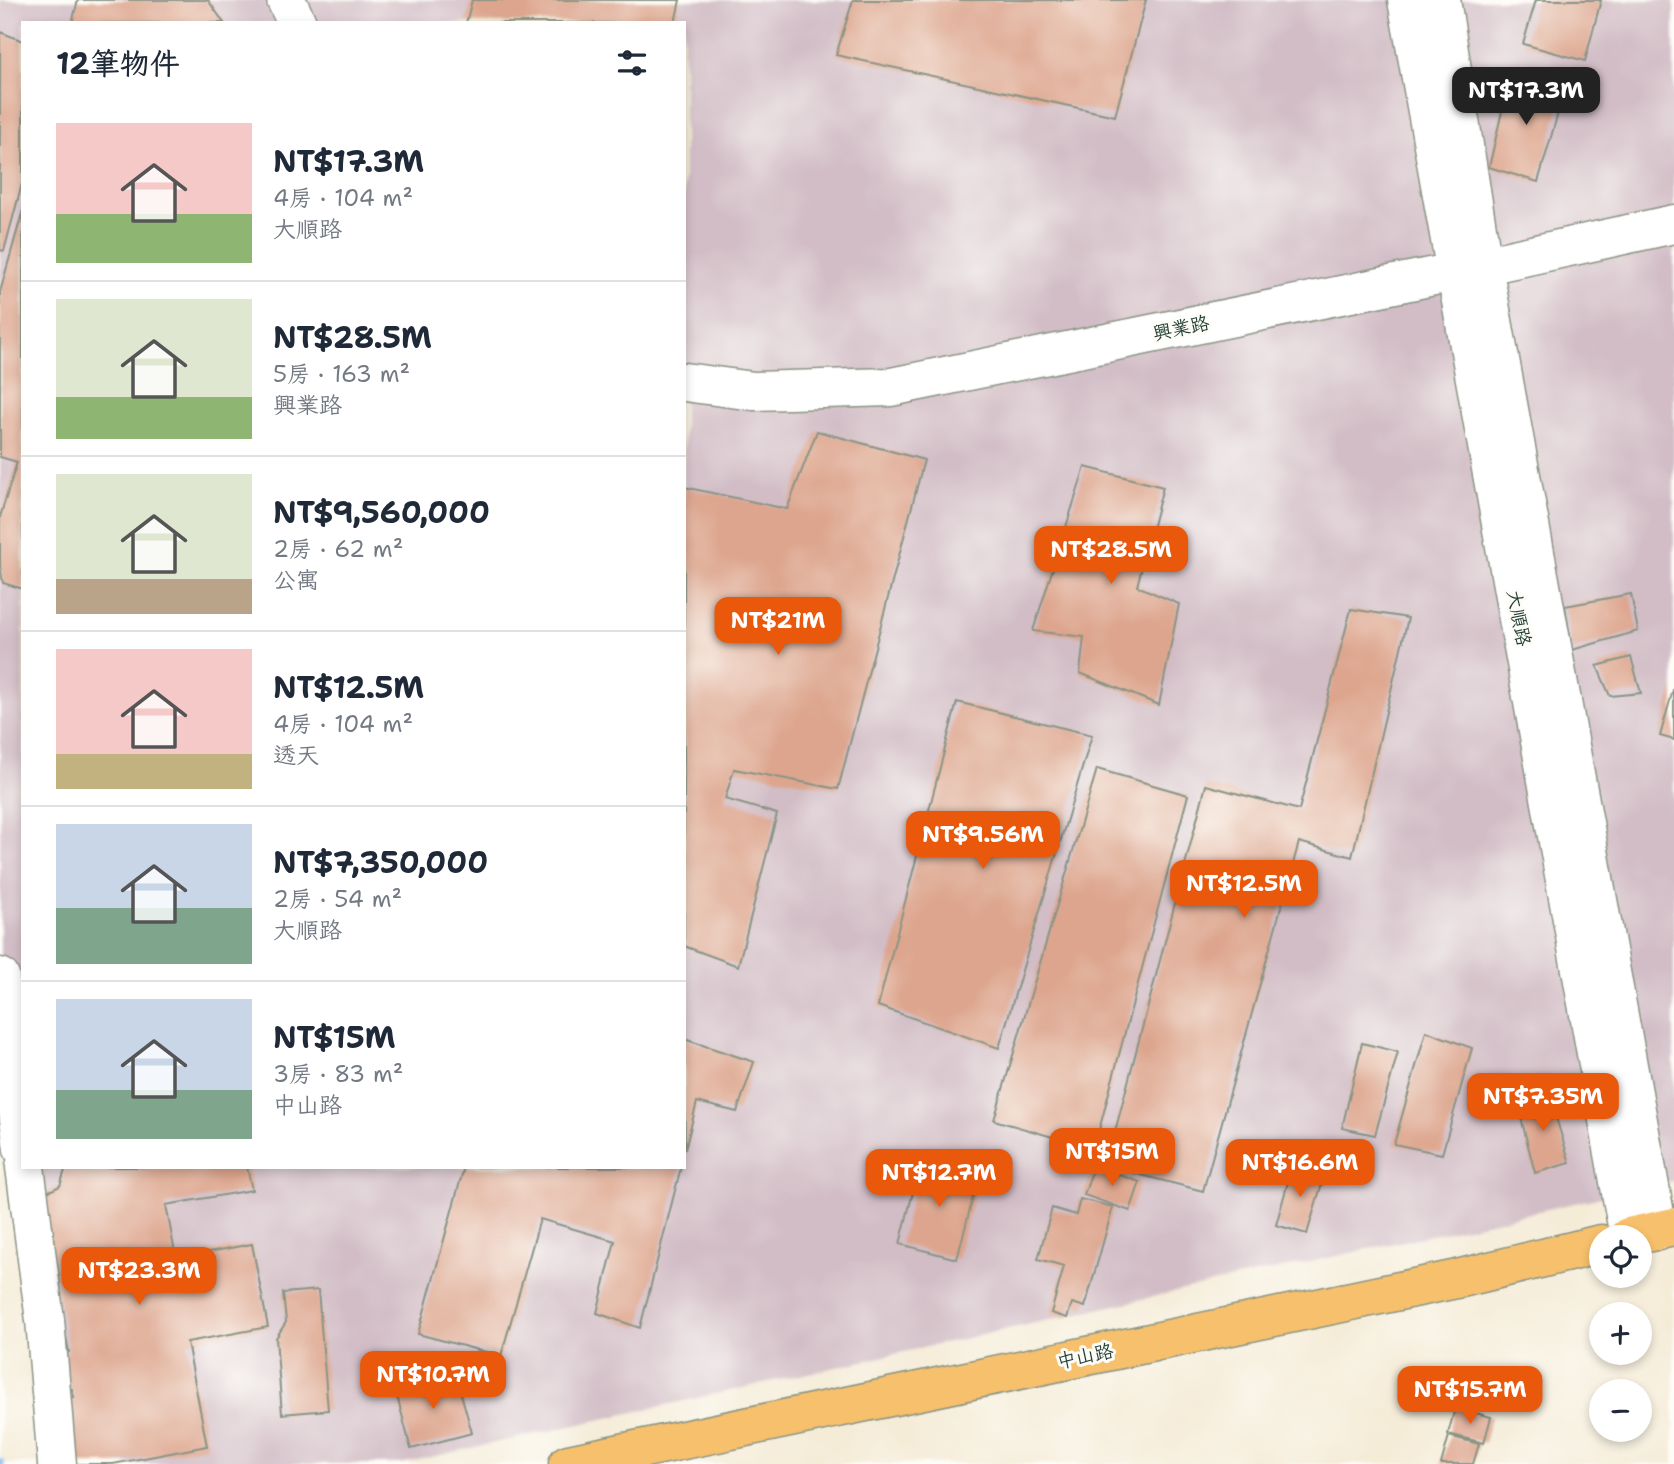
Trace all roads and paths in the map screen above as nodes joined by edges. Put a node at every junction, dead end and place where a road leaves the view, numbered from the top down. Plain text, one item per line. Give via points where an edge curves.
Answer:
1 (286, 0) edge
2 (1407, 0) edge
3 (1441, 0) edge
4 (296, 21) edge
5 (1674, 224) edge
6 (1468, 269) junction
7 (686, 382) edge
8 (0, 977) edge
9 (21, 1134) edge
10 (25, 1169) edge
11 (1646, 1225) edge
12 (1589, 1247) edge
13 (57, 1464) edge
14 (568, 1464) edge

1 - 4 street
2 - 6 street, 大順路
3 - 6 street, 大順路
5 - 6 street, 興業路
6 - 7 street, 興業路 via 891,387 754,391
6 - 11 street, 大順路
8 - 9 street
10 - 13 street
12 - 14 main road, 中山路 via 1457,1279

